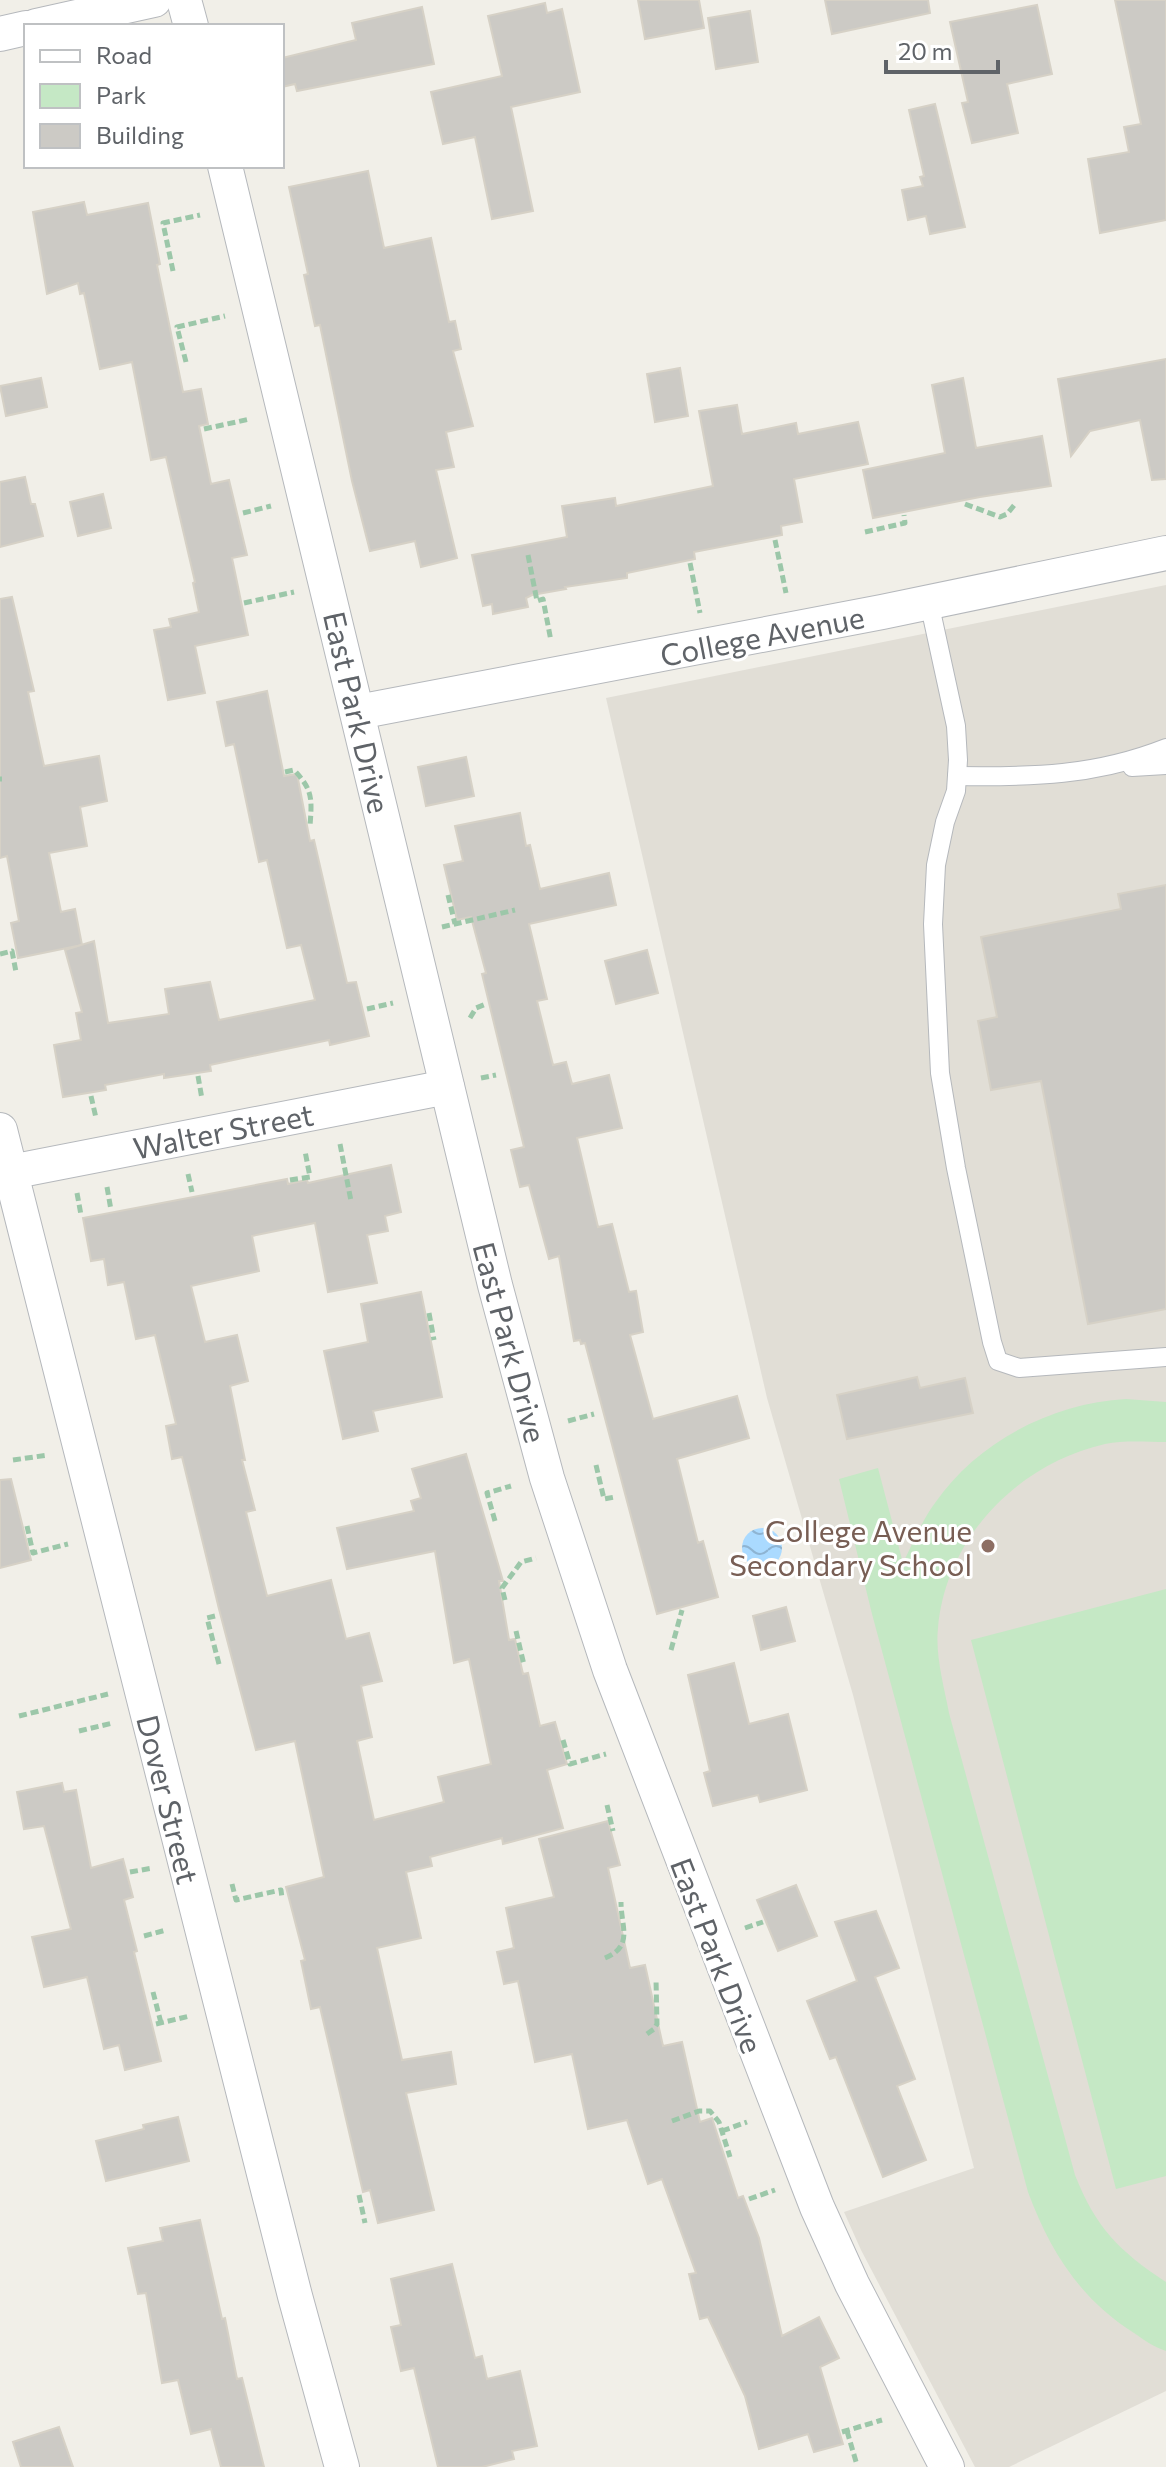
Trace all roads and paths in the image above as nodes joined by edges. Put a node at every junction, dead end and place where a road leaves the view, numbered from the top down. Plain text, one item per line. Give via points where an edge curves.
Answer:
1 (154, 0) edge
2 (184, 0) edge
3 (45, 24) edge
4 (190, 24) edge
5 (24, 28) edge
6 (0, 34) edge
7 (225, 168) edge
8 (209, 214) dead end
9 (173, 271) dead end
10 (234, 314) dead end
11 (186, 362) dead end
12 (258, 417) dead end
13 (204, 429) dead end
14 (1016, 503) dead end
15 (280, 504) dead end
16 (965, 504) dead end
17 (243, 513) dead end
18 (904, 515) dead end
19 (865, 532) dead end
20 (775, 540) dead end
21 (1166, 553) edge
22 (528, 555) dead end
23 (690, 563) dead end
24 (301, 590) dead end
25 (787, 599) dead end
26 (929, 602) junction
27 (244, 603) dead end
28 (700, 616) dead end
29 (552, 644) dead end
30 (358, 712) junction
31 (1166, 748) edge
32 (1166, 765) edge
33 (1093, 770) junction
34 (285, 772) dead end
35 (957, 776) junction
36 (310, 826) dead end
37 (448, 895) dead end
38 (515, 910) dead end
39 (455, 924) junction
40 (410, 935) junction
41 (0, 954) edge
42 (16, 972) dead end
43 (402, 1001) dead end
44 (486, 1004) dead end
45 (367, 1009) dead end
46 (470, 1031) dead end
47 (198, 1076) dead end
48 (447, 1087) junction
49 (91, 1096) dead end
50 (203, 1110) dead end
51 (0, 1130) edge
52 (98, 1130) dead end
53 (337, 1131) dead end
54 (302, 1138) dead end
55 (5, 1173) edge
56 (105, 1177) dead end
57 (290, 1180) dead end
58 (75, 1183) dead end
59 (351, 1201) dead end
60 (111, 1210) dead end
61 (81, 1215) dead end
62 (429, 1313) dead end
63 (434, 1340) dead end
64 (1166, 1357) edge
65 (50, 1455) dead end
66 (13, 1460) dead end
67 (596, 1465) dead end
68 (524, 1482) dead end
69 (615, 1497) dead end
70 (495, 1521) dead end
71 (27, 1526) dead end
72 (71, 1543) dead end
73 (547, 1555) dead end
74 (505, 1600) dead end
75 (682, 1610) dead end
76 (215, 1616) dead end
77 (516, 1631) dead end
78 (671, 1650) dead end
79 (524, 1665) dead end
80 (220, 1668) dead end
81 (122, 1690) dead end
82 (19, 1716) dead end
83 (117, 1722) dead end
84 (79, 1731) dead end
85 (563, 1740) dead end
86 (617, 1750) dead end
87 (607, 1805) dead end
88 (613, 1831) dead end
89 (232, 1884) dead end
90 (282, 1898) dead end
91 (621, 1902) dead end
92 (605, 1958) dead end
93 (656, 1979) dead end
94 (153, 1992) dead end
95 (203, 2013) dead end
96 (647, 2034) dead end
97 (758, 2118) dead end
98 (672, 2121) dead end
99 (722, 2131) junction
100 (730, 2157) dead end
101 (785, 2187) dead end
102 (359, 2195) dead end
103 (749, 2199) dead end
104 (365, 2223) dead end
105 (891, 2417) dead end
106 (857, 2465) edge
107 (342, 2467) edge
108 (947, 2467) edge

1 - 3 street
2 - 4 street
5 - 6 street
7 - 30 street, East Park Drive
8 - 9 path via 163,223
10 - 11 path via 177,327
12 - 13 path
14 - 16 path via 1000,517
15 - 17 path
18 - 19 path via 905,523
20 - 25 path
21 - 26 street, College Avenue
22 - 29 path
23 - 28 path
24 - 27 path
26 - 30 street, College Avenue
26 - 35 lane via 956,726
30 - 40 street, East Park Drive
31 - 33 lane
32 - 33 lane
33 - 35 lane via 1031,777
34 - 36 path via 294,770 312,797
35 - 64 lane via 936,865 937,1029 943,1098 998,1361 1019,1368
37 - 39 path
38 - 39 path
39 - 40 path
40 - 48 street, East Park Drive
41 - 42 path via 12,951
43 - 45 path
44 - 46 path via 470,1015
47 - 50 path
48 - 55 street, Walter Street
48 - 108 street, East Park Drive via 530,1419 610,1670 817,2207
49 - 52 path
51 - 55 street, Dover Street
53 - 59 path
54 - 57 path via 310,1177
55 - 107 street, Dover Street
56 - 60 path
58 - 61 path
62 - 63 path
65 - 66 path
67 - 69 path via 604,1499
68 - 70 path via 487,1493
71 - 72 path via 33,1553
73 - 74 path via 521,1562 502,1588
75 - 78 path
76 - 80 path via 207,1618
77 - 79 path
81 - 82 path
83 - 84 path
85 - 86 path via 570,1764
87 - 88 path
89 - 90 path via 236,1900 281,1890
91 - 92 path via 623,1946
93 - 96 path via 657,2024
94 - 95 path via 159,2024
97 - 99 path
98 - 99 path via 707,2109
99 - 100 path
101 - 103 path
102 - 104 path
105 - 106 path via 844,2432

